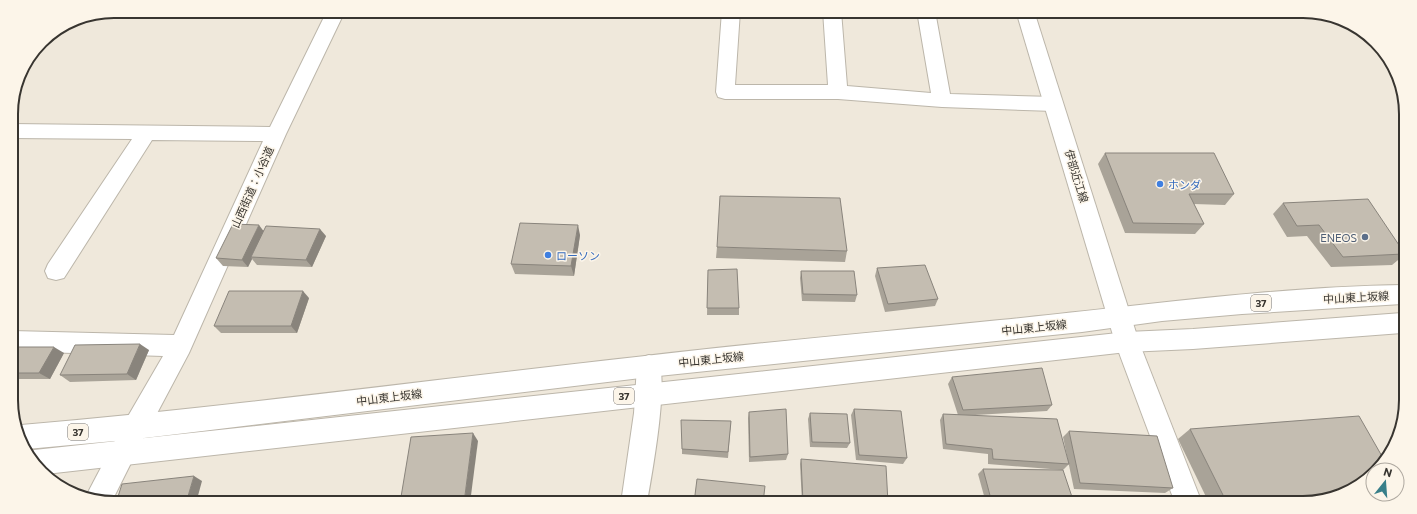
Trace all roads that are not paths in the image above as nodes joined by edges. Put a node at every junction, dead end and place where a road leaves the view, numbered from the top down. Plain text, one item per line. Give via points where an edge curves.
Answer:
1 (333, 18) edge
2 (731, 18) edge
3 (833, 18) edge
4 (927, 18) edge
5 (1027, 18) edge
6 (838, 92) junction
7 (942, 100) junction
8 (1054, 104) junction
9 (18, 131) edge
10 (147, 132) junction
11 (276, 134) junction
12 (56, 271) dead end
13 (1399, 294) edge
14 (1119, 316) junction
15 (1399, 323) edge
16 (18, 341) edge
17 (1127, 342) junction
18 (181, 346) junction
19 (649, 366) junction
20 (648, 393) junction
21 (136, 427) junction
22 (25, 437) edge
23 (122, 453) junction
24 (41, 462) edge
25 (101, 495) edge
26 (635, 496) edge
27 (1187, 496) edge

1 - 11 main road, 山西街道：小谷道
2 - 6 main road via 726,92
3 - 6 main road
4 - 7 main road
5 - 8 main road, 伊部近江線
6 - 7 main road
7 - 8 main road
8 - 14 main road, 伊部近江線
9 - 10 main road
10 - 11 main road
10 - 12 main road
11 - 18 main road, 山西街道：小谷道
13 - 14 main road, 中山東上坂線 / 37
14 - 17 main road, 伊部近江線
14 - 19 main road, 中山東上坂線 / 37 via 1082,322
15 - 17 main road, 37
16 - 18 main road
17 - 20 main road, 37
17 - 27 main road, 伊部近江線
18 - 21 main road, 山西街道：小谷道
19 - 20 main road
19 - 21 main road, 中山東上坂線 / 37
20 - 23 main road, 37
20 - 26 main road
21 - 22 main road, 中山東上坂線 / 37
21 - 23 main road, 山西街道：小谷道
23 - 24 main road, 37
23 - 25 main road, 山西街道：小谷道

